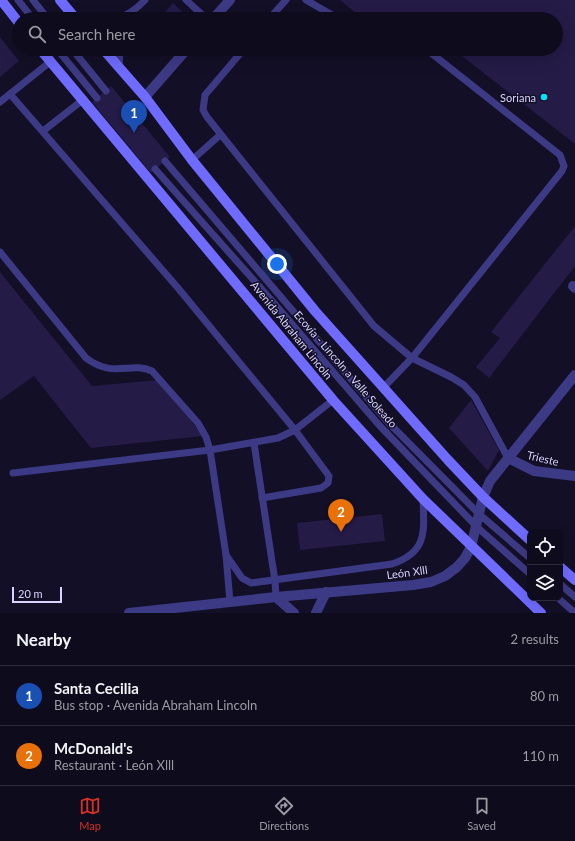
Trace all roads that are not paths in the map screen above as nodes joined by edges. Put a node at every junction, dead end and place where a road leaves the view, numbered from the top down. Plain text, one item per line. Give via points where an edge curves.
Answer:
1 (1, 0) edge
2 (18, 0) edge
3 (33, 0) edge
4 (60, 0) edge
5 (145, 0) edge
6 (186, 0) edge
7 (230, 0) edge
8 (286, 0) edge
9 (306, 0) edge
10 (27, 12) edge
11 (42, 12) edge
12 (71, 12) edge
13 (133, 12) edge
14 (199, 12) edge
15 (220, 12) edge
16 (275, 12) edge
17 (327, 12) edge
18 (12, 14) edge
19 (45, 56) edge
20 (63, 56) edge
21 (78, 56) edge
22 (109, 56) edge
23 (120, 56) edge
24 (181, 56) edge
25 (238, 56) edge
26 (435, 56) edge
27 (50, 62) junction
28 (119, 67) junction
29 (106, 90) dead end
30 (10, 94) junction
31 (145, 97) junction
32 (97, 98) dead end
33 (84, 99) junction
34 (0, 102) edge
35 (43, 131) junction
36 (220, 135) junction
37 (192, 160) junction
38 (165, 161) dead end
39 (155, 169) dead end
40 (0, 252) edge
41 (412, 358) junction
42 (575, 375) edge
43 (383, 388) junction
44 (334, 400) junction
45 (295, 430) junction
46 (254, 443) junction
47 (210, 450) junction
48 (508, 458) junction
49 (13, 473) dead end
50 (575, 476) edge
51 (483, 497) junction
52 (262, 498) junction
53 (423, 499) junction
54 (479, 514) junction
55 (476, 527) junction
56 (527, 537) edge
57 (471, 547) junction
58 (226, 555) junction
59 (527, 555) edge
60 (563, 570) edge
61 (527, 571) edge
62 (575, 580) edge
63 (275, 581) junction
64 (563, 587) edge
65 (326, 592) junction
66 (276, 597) junction
67 (575, 597) edge
68 (561, 601) edge
69 (230, 602) junction
70 (129, 613) edge
71 (294, 613) edge
72 (316, 613) edge
73 (541, 613) edge
74 (575, 613) edge

1 - 18 main road
2 - 10 lane
3 - 11 lane
4 - 12 main road
5 - 13 lane
6 - 14 lane
7 - 15 street
8 - 16 lane
9 - 17 lane
19 - 27 main road, Avenida Abraham Lincoln
20 - 32 lane
21 - 29 lane
22 - 28 main road
23 - 28 lane
24 - 31 street
25 - 36 lane via 210,89 203,102 203,110
26 - 41 lane via 560,155 564,166
27 - 30 lane
27 - 33 main road, Avenida Abraham Lincoln
28 - 31 main road
30 - 34 lane
30 - 35 lane
31 - 37 main road
33 - 35 lane
33 - 44 main road, Avenida Abraham Lincoln
35 - 45 lane via 178,288
36 - 37 lane
36 - 41 lane via 374,326
37 - 43 main road via 278,267
38 - 54 lane via 386,420
39 - 55 lane, Ecovía - Lincoln a Valle Soleado via 379,425
40 - 47 lane via 86,358 100,367 142,368 152,371 198,423
41 - 43 lane
41 - 48 lane via 464,385 475,397
42 - 48 street, León Xlll
43 - 51 main road
44 - 45 lane
44 - 53 main road, Avenida Abraham Lincoln
45 - 46 lane via 278,438
45 - 52 lane via 328,473 330,480 321,488
46 - 47 lane
46 - 52 lane
47 - 49 lane
47 - 58 lane
48 - 50 street, Trieste via 534,470
48 - 51 street, León Xlll via 490,481
51 - 54 street, León Xlll
51 - 56 main road
52 - 63 lane
53 - 57 main road, Avenida Abraham Lincoln
53 - 63 lane via 422,539 410,556 392,564
54 - 55 street, León Xlll
54 - 59 lane
55 - 57 street, León Xlll
55 - 61 lane, Ecovía - Lincoln a Valle Soleado
57 - 65 street, León Xlll via 457,567 431,582
57 - 73 main road, Avenida Abraham Lincoln
58 - 63 lane via 246,581
58 - 69 lane
60 - 62 main road
63 - 66 lane
64 - 67 lane
65 - 66 street, León Xlll
65 - 72 street
66 - 69 street, León Xlll
66 - 71 street
68 - 74 lane
69 - 70 street, León Xlll

